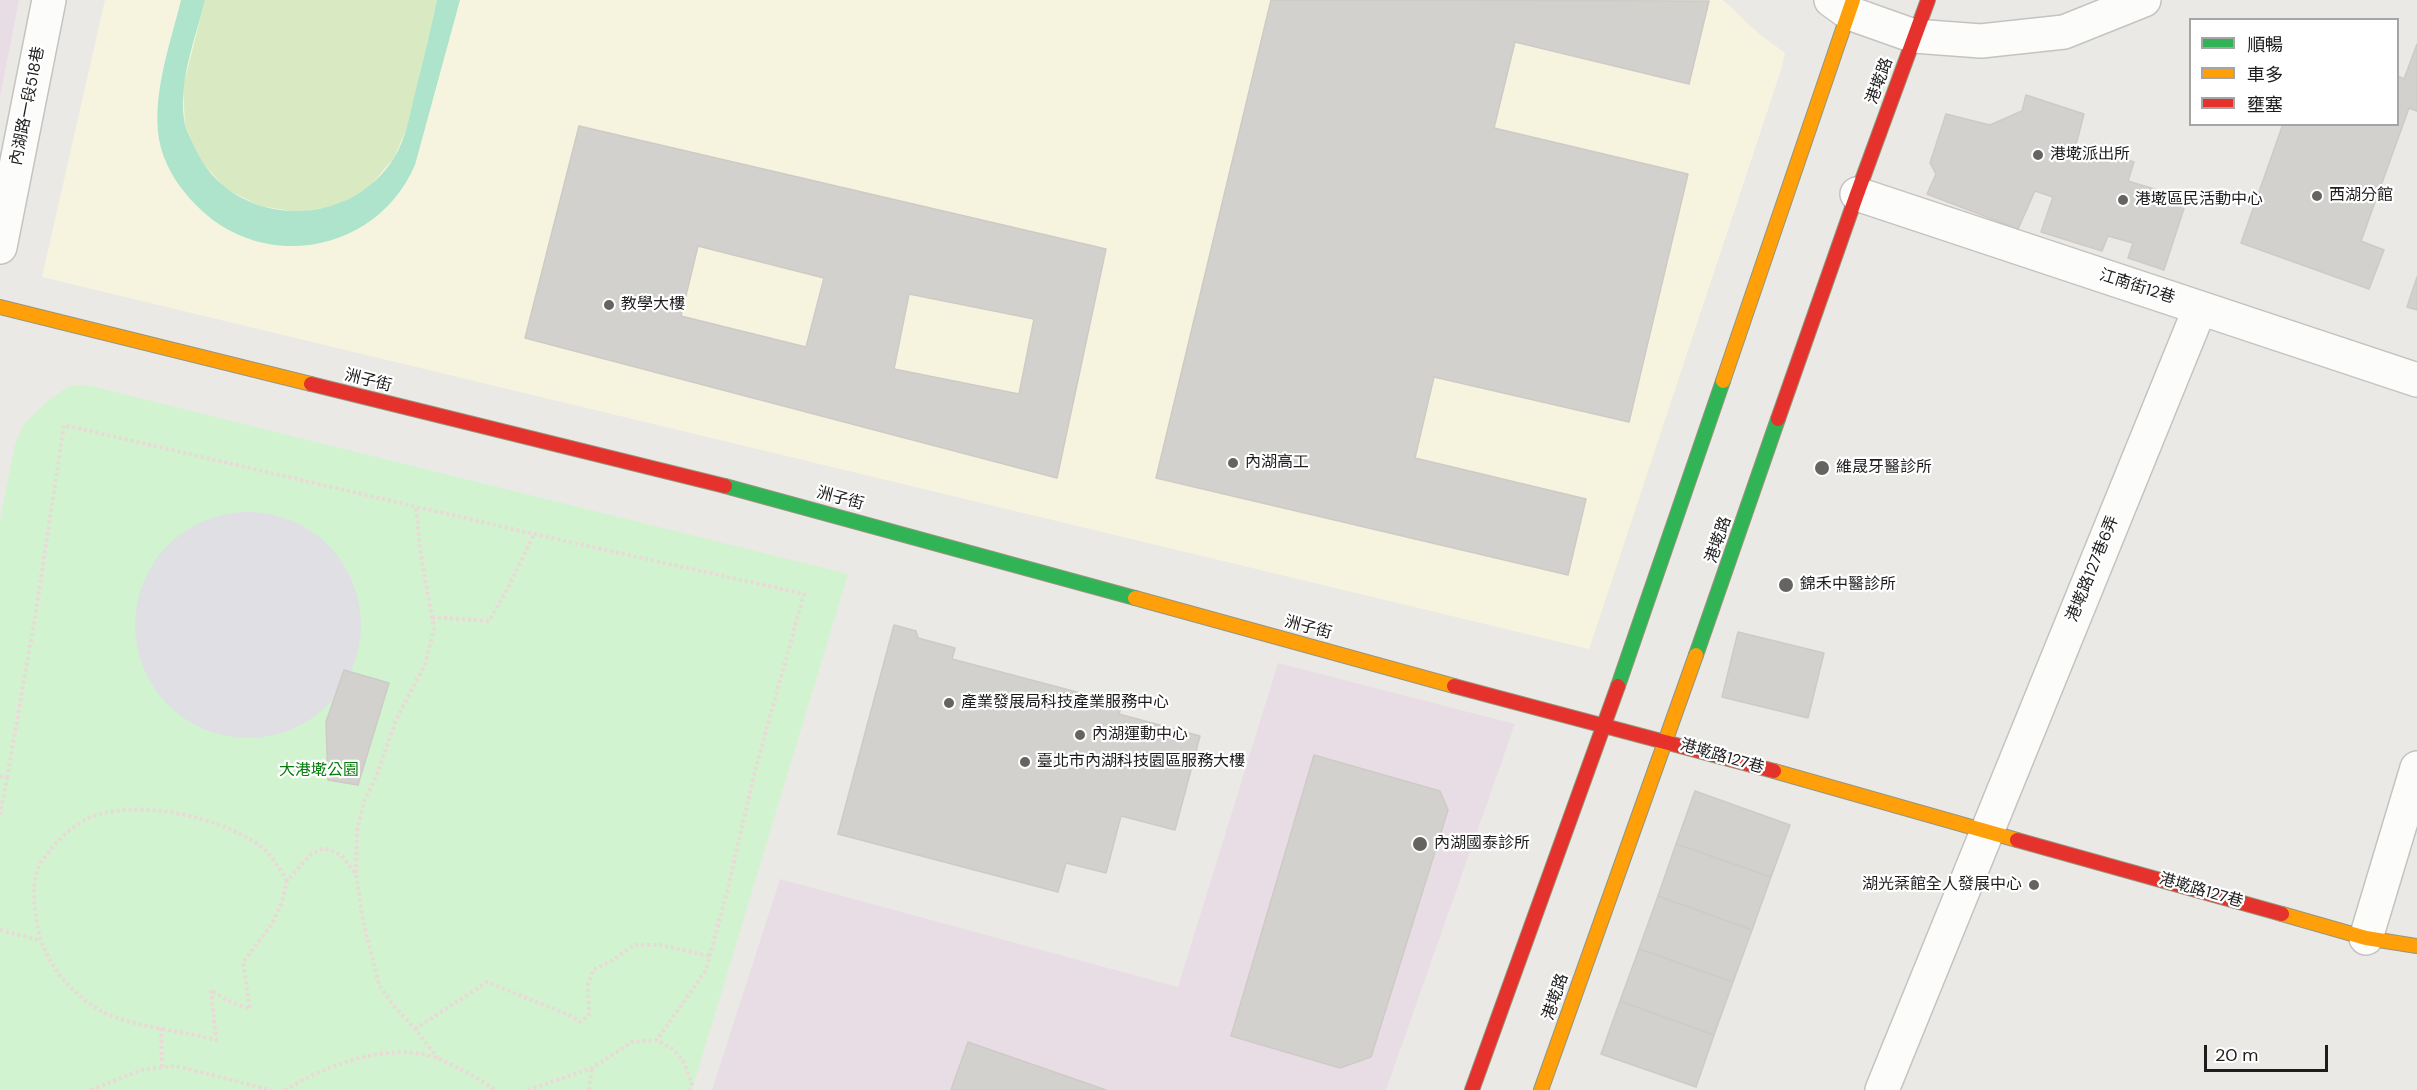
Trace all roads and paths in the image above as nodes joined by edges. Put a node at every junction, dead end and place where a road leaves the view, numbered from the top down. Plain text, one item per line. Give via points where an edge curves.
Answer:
1 (49, 0) edge
2 (1928, 0) edge
3 (2144, 0) edge
4 (1844, 4) edge
5 (1914, 36) junction
6 (1857, 194) junction
7 (0, 247) edge
8 (0, 307) edge
9 (2200, 308) junction
10 (2417, 380) edge
11 (416, 506) junction
12 (534, 534) junction
13 (432, 617) junction
14 (1604, 727) junction
15 (1666, 741) junction
16 (2417, 768) edge
17 (0, 776) edge
18 (8, 778) junction
19 (0, 815) edge
20 (1986, 829) junction
21 (356, 874) junction
22 (287, 881) junction
23 (0, 930) edge
24 (2366, 938) junction
25 (39, 940) junction
26 (2417, 946) edge
27 (710, 956) junction
28 (161, 1028) junction
29 (415, 1029) junction
30 (657, 1040) junction
31 (438, 1058) junction
32 (162, 1068) junction
33 (592, 1068) junction
34 (92, 1090) edge
35 (271, 1090) edge
36 (285, 1090) edge
37 (496, 1090) edge
38 (528, 1090) edge
39 (589, 1090) edge
40 (690, 1090) edge
41 (1472, 1090) edge
42 (1541, 1090) edge
43 (1882, 1090) edge

1 - 7 street, 內湖路一段518巷
2 - 5 street, 港墘路
3 - 5 street via 2064,32 1981,41
4 - 5 street
4 - 14 street
5 - 6 street, 港墘路
6 - 9 street, 江南街12巷
6 - 15 street, 港墘路
8 - 14 street, 洲子街 via 780,500
9 - 10 street, 江南街12巷
9 - 20 street, 港墘路127巷6弄
11 - 12 path
11 - 13 path
11 - 18 path via 64,424
12 - 13 path via 489,621
12 - 27 path via 804,594
13 - 21 path via 434,628 426,662 396,720 364,801 357,831
14 - 15 street, 洲子街
14 - 41 street
15 - 20 street, 港墘路127巷
15 - 42 street, 港墘路
16 - 24 street
17 - 18 path
18 - 19 path
20 - 24 street, 港墘路127巷
20 - 43 street
21 - 22 path via 341,855 326,848 311,854
21 - 29 path via 379,985
22 - 25 path via 277,863 258,844 235,831 159,810 122,810 100,815 61,837 38,867 34,902
22 - 28 path via 272,924 243,962 250,1009 211,990 216,1040
23 - 25 path
24 - 26 street, 港墘路127巷
25 - 28 path via 52,967 103,1012
27 - 29 path via 660,945 634,945 593,970 588,984 589,1015 580,1022 487,982
27 - 30 path via 706,970
28 - 32 path
29 - 31 path
30 - 33 path via 632,1042
30 - 40 path via 674,1050 682,1061 692,1083
31 - 36 path via 405,1052 367,1057 331,1065
31 - 37 path
32 - 34 path via 141,1070
32 - 35 path via 177,1066
33 - 38 path
33 - 39 path

